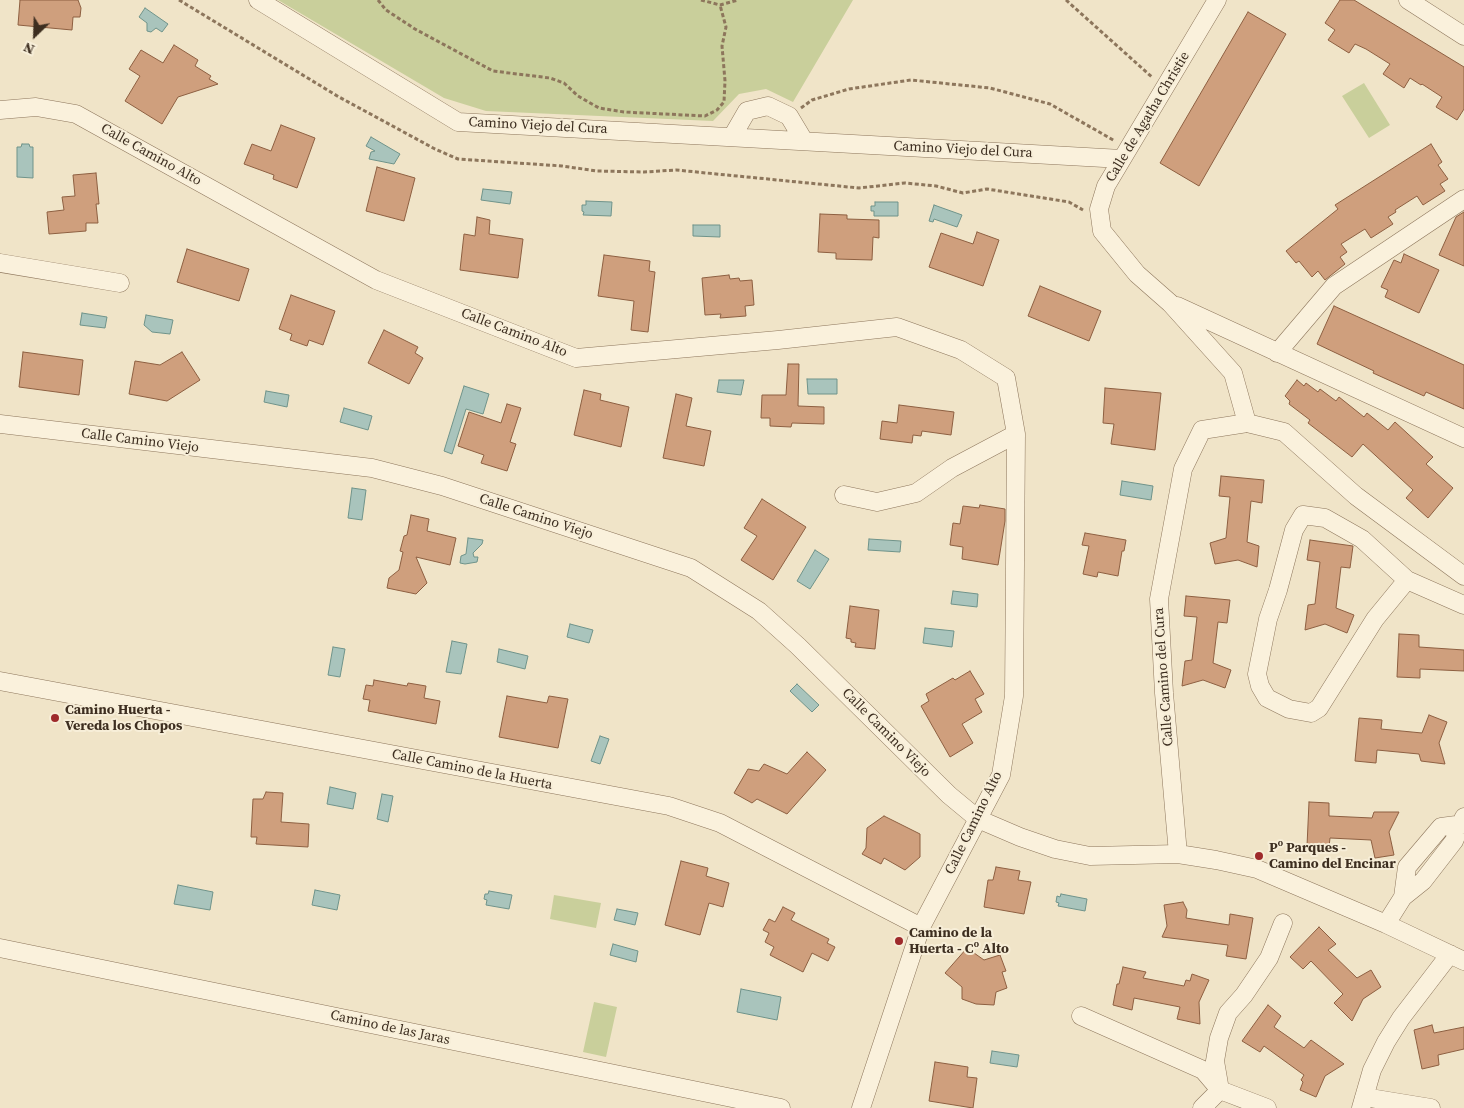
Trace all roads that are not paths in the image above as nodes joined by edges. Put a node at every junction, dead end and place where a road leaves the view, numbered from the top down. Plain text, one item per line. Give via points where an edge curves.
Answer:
1 (258, 0) edge
2 (1217, 0) edge
3 (1408, 0) edge
4 (1464, 36) edge
5 (0, 110) edge
6 (732, 137) junction
7 (804, 141) junction
8 (1126, 154) junction
9 (1464, 199) edge
10 (0, 263) edge
11 (120, 284) dead end
12 (1170, 303) junction
13 (1277, 352) junction
14 (1247, 423) junction
15 (0, 424) edge
16 (1016, 434) junction
17 (1464, 438) edge
18 (844, 495) dead end
19 (1464, 576) edge
20 (1408, 580) junction
21 (1464, 605) edge
22 (0, 681) edge
23 (978, 819) junction
24 (1463, 822) edge
25 (1178, 854) junction
26 (1283, 922) dead end
27 (1386, 924) junction
28 (921, 927) junction
29 (0, 948) edge
30 (1457, 957) edge
31 (1081, 1016) dead end
32 (1220, 1090) junction
33 (1362, 1102) edge
34 (781, 1108) edge
35 (861, 1108) edge
36 (1202, 1108) edge
37 (1267, 1108) edge
38 (1432, 1108) edge

1 - 6 street, Camino Viejo del Cura via 458,122
2 - 8 street, Calle de Agatha Christie
3 - 4 street
5 - 16 street, Calle Camino Alto via 36,106 76,114 376,280 576,358 897,327 961,350 1006,378
6 - 7 street, Camino Viejo del Cura
6 - 7 street via 747,111 768,106 789,116
7 - 8 street, Camino Viejo del Cura
8 - 12 street, Calle de Agatha Christie via 1106,186 1099,209 1102,231 1137,274
9 - 13 street via 1334,286
10 - 11 street
12 - 13 street, Calle de Agatha Christie
12 - 14 street, Calle de Agatha Christie via 1233,373
13 - 17 street, Calle de Agatha Christie
14 - 19 street, Calle Camino del Cura via 1284,432 1356,496
14 - 25 street, Calle Camino del Cura via 1202,430 1183,468 1158,599
15 - 23 street, Calle Camino Viejo via 372,468 442,486 691,568 759,611 949,795
16 - 18 street via 952,468 916,493 877,502
16 - 23 street, Calle Camino Alto via 1014,696 1001,775
20 - 20 street via 1362,539 1326,518 1303,515 1294,530 1268,619 1258,674 1267,698 1289,709 1311,713 1319,708 1375,619
20 - 21 street
22 - 28 street, Calle Camino de la Huerta via 669,806 720,823
23 - 25 street, Calle Camino Viejo via 1055,849 1090,856
23 - 28 street, Calle Camino Alto
24 - 27 street via 1454,841 1423,881 1402,897
25 - 27 street, Calle Camino Viejo via 1257,869
26 - 32 street via 1269,958 1228,1013 1214,1061
27 - 30 street, Calle Camino Viejo
28 - 35 street, Calle Camino Alto
29 - 34 street, Camino de las Jaras
30 - 33 street via 1402,1018 1386,1042 1372,1070
31 - 32 street via 1203,1070
32 - 36 street
32 - 37 street
33 - 38 street

